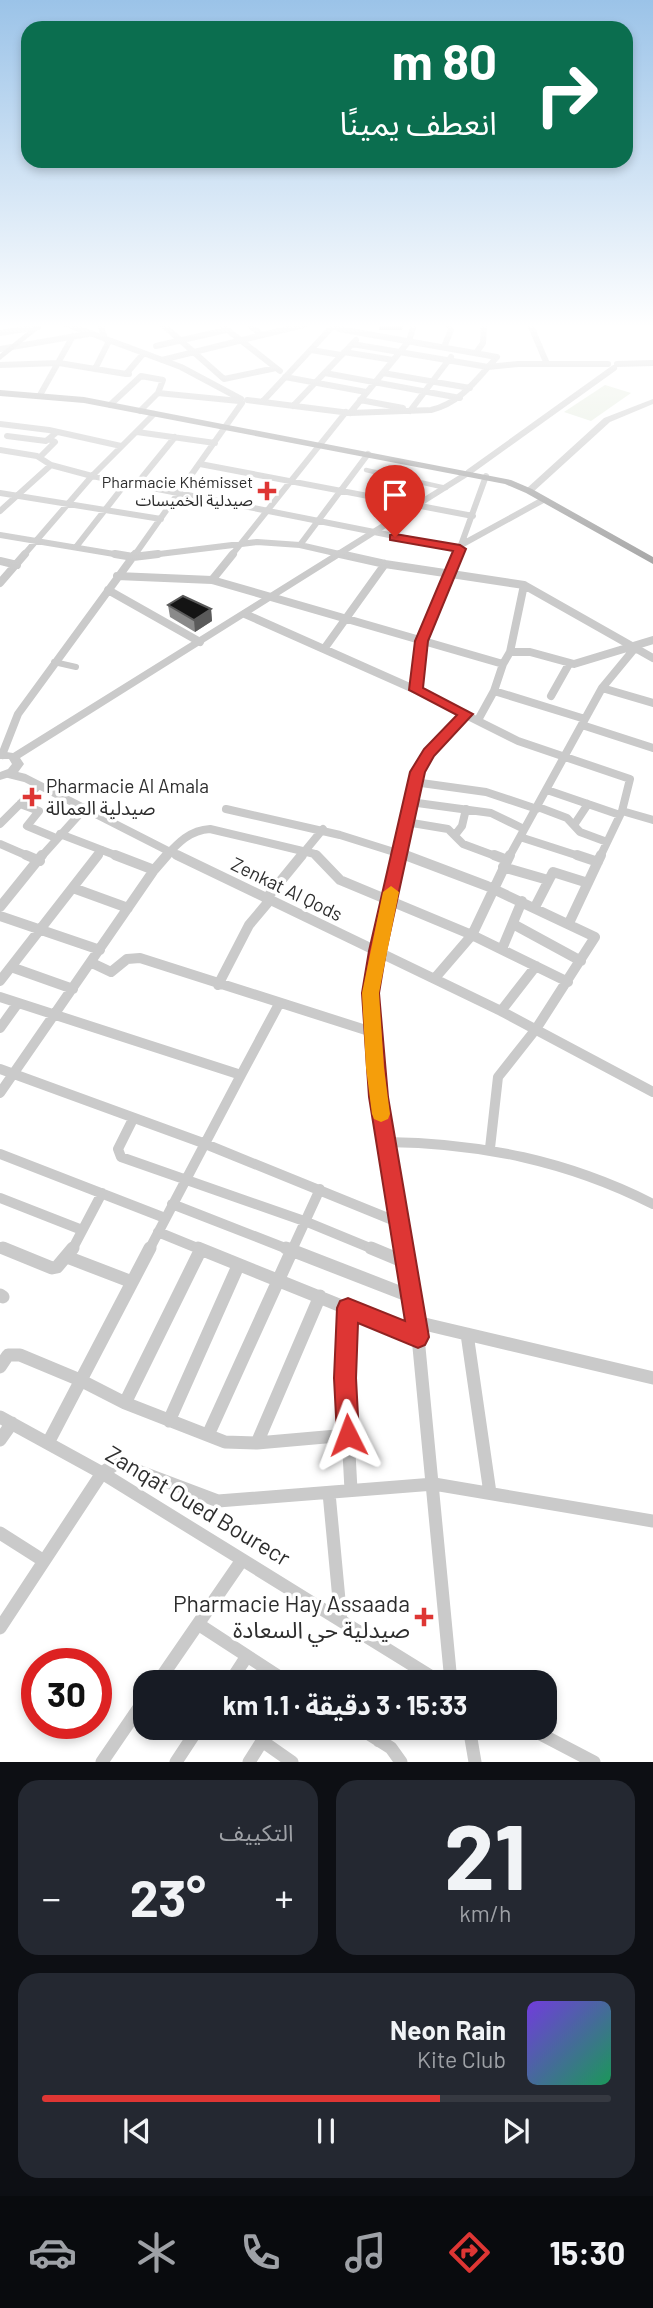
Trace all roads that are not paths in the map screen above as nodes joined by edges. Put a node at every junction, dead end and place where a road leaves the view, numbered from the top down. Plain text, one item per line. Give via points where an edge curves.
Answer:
1 (116, 406) edge
2 (145, 406) edge
3 (238, 406) edge
4 (303, 406) edge
5 (354, 406) edge
6 (392, 406) edge
7 (414, 406) edge
8 (444, 406) edge
9 (558, 406) edge
10 (640, 406) edge
11 (411, 410) junction
12 (140, 411) junction
13 (348, 412) junction
14 (155, 414) junction
15 (0, 424) edge
16 (16, 426) junction
17 (225, 428) junction
18 (57, 432) junction
19 (137, 432) junction
20 (174, 438) junction
21 (50, 439) junction
22 (3, 440) edge
23 (215, 443) junction
24 (319, 444) junction
25 (121, 446) junction
26 (0, 450) edge
27 (369, 454) junction
28 (40, 457) junction
29 (200, 464) junction
30 (51, 466) junction
31 (366, 470) dead end
32 (469, 472) junction
33 (92, 476) junction
34 (486, 477) junction
35 (291, 480) junction
36 (126, 483) junction
37 (136, 485) junction
38 (446, 488) junction
39 (340, 491) junction
40 (529, 491) junction
41 (0, 493) edge
42 (179, 494) junction
43 (17, 495) junction
44 (543, 500) junction
45 (69, 503) junction
46 (418, 505) junction
47 (106, 509) junction
48 (267, 510) junction
49 (0, 512) edge
50 (473, 516) junction
51 (161, 519) junction
52 (318, 521) junction
53 (373, 533) junction
54 (0, 535) edge
55 (37, 542) junction
56 (241, 544) junction
57 (300, 545) junction
58 (76, 547) junction
59 (461, 547) junction
60 (342, 554) junction
61 (132, 557) junction
62 (0, 561) edge
63 (653, 561) edge
64 (385, 564) junction
65 (17, 565) junction
66 (450, 575) junction
67 (117, 576) junction
68 (212, 580) junction
69 (1, 582) edge
70 (524, 585) junction
71 (108, 590) junction
72 (271, 597) junction
73 (245, 614) junction
74 (346, 619) junction
75 (653, 640) edge
76 (421, 641) junction
77 (200, 642) junction
78 (636, 647) junction
79 (324, 649) junction
80 (510, 652) junction
81 (653, 658) edge
82 (54, 662) junction
83 (503, 664) junction
84 (569, 664) junction
85 (76, 667) dead end
86 (602, 688) junction
87 (416, 690) junction
88 (494, 691) junction
89 (551, 696) dead end
90 (653, 703) edge
91 (466, 714) junction
92 (478, 720) junction
93 (583, 722) junction
94 (9, 739) joint
95 (653, 748) edge
96 (10, 758) edge
97 (564, 758) junction
98 (2, 776) edge
99 (25, 778) junction
100 (414, 782) junction
101 (38, 786) junction
102 (547, 790) junction
103 (501, 797) junction
104 (411, 802) junction
105 (20, 804) junction
106 (588, 804) junction
107 (85, 808) junction
108 (226, 808) dead end
109 (537, 808) junction
110 (466, 809) junction
111 (621, 813) junction
112 (494, 814) junction
113 (653, 820) edge
114 (406, 822) junction
115 (0, 824) edge
116 (574, 825) junction
117 (323, 829) junction
118 (522, 833) junction
119 (455, 835) junction
120 (58, 836) junction
121 (607, 842) junction
122 (0, 844) edge
123 (102, 850) junction
124 (171, 850) junction
125 (305, 851) junction
126 (400, 853) junction
127 (40, 861) junction
128 (598, 862) junction
129 (505, 864) junction
130 (154, 870) junction
131 (548, 880) junction
132 (588, 883) junction
133 (494, 887) junction
134 (73, 888) junction
135 (268, 900) junction
136 (389, 900) junction
137 (522, 901) junction
138 (0, 907) edge
139 (535, 907) junction
140 (128, 908) junction
141 (0, 916) edge
142 (569, 923) junction
143 (513, 924) junction
144 (41, 929) junction
145 (472, 935) junction
146 (502, 949) junction
147 (100, 950) junction
148 (377, 951) junction
149 (582, 961) junction
150 (92, 963) junction
151 (536, 966) junction
152 (11, 967) junction
153 (435, 978) junction
154 (0, 981) edge
155 (568, 982) junction
156 (218, 985) junction
157 (73, 989) junction
158 (0, 998) edge
159 (18, 1003) junction
160 (279, 1004) junction
161 (501, 1011) junction
162 (55, 1015) junction
163 (0, 1028) edge
164 (537, 1029) junction
165 (372, 1032) junction
166 (0, 1069) edge
167 (13, 1074) junction
168 (240, 1075) junction
169 (653, 1092) edge
170 (0, 1093) edge
171 (133, 1118) junction
172 (386, 1142) junction
173 (203, 1143) junction
174 (490, 1148) junction
175 (0, 1154) edge
176 (185, 1178) junction
177 (320, 1189) junction
178 (102, 1193) junction
179 (0, 1198) edge
180 (172, 1204) junction
181 (653, 1204) edge
182 (165, 1218) junction
183 (307, 1222) junction
184 (400, 1223) junction
185 (82, 1230) junction
186 (158, 1232) junction
187 (0, 1247) edge
188 (294, 1250) junction
189 (200, 1251) junction
190 (67, 1257) junction
191 (407, 1263) junction
192 (238, 1265) junction
193 (132, 1282) junction
194 (280, 1282) junction
195 (320, 1296) junction
196 (412, 1297) junction
197 (348, 1308) junction
198 (416, 1322) junction
199 (467, 1334) junction
200 (418, 1337) junction
201 (0, 1367) edge
202 (653, 1378) edge
203 (80, 1380) junction
204 (125, 1403) junction
205 (6, 1420) edge
206 (169, 1421) junction
207 (208, 1435) junction
208 (348, 1435) junction
209 (0, 1440) edge
210 (48, 1443) junction
211 (257, 1443) junction
212 (102, 1473) junction
213 (434, 1484) junction
214 (351, 1490) junction
215 (329, 1493) junction
216 (490, 1493) junction
217 (653, 1521) edge
218 (0, 1532) edge
219 (242, 1560) junction
220 (44, 1561) junction
221 (341, 1621) junction
222 (198, 1624) junction
223 (0, 1628) edge
224 (247, 1656) junction
225 (166, 1670) edge
226 (238, 1670) edge
227 (269, 1670) edge
228 (421, 1670) edge
229 (450, 1670) edge
230 (133, 1717) edge
231 (191, 1740) edge
232 (386, 1740) edge
233 (472, 1740) edge
234 (552, 1740) edge
235 (262, 1741) joint
236 (102, 1762) edge
237 (176, 1762) edge
238 (249, 1762) edge
239 (292, 1762) edge
240 (401, 1762) edge
241 (475, 1762) edge
242 (594, 1762) edge

1 - 12 main road
2 - 12 street
3 - 17 street
4 - 13 street
5 - 13 street
6 - 11 street
7 - 11 street
8 - 11 street
9 - 32 street
10 - 40 street via 607,420
11 - 13 street
12 - 14 main road
13 - 24 street
14 - 17 main road
14 - 19 street
15 - 16 street
16 - 18 street
16 - 22 street
17 - 23 street
17 - 24 main road
18 - 21 street
18 - 25 street
19 - 20 street
19 - 25 street
20 - 23 street
20 - 37 street
21 - 22 street
21 - 28 street via 55,442
23 - 29 street
24 - 27 main road
24 - 35 street
25 - 33 street
26 - 28 street
27 - 32 main road
27 - 39 street
28 - 30 street
29 - 35 street
29 - 42 street
30 - 33 street
30 - 43 street
31 - 38 street
32 - 34 main road
32 - 38 street
33 - 36 street
33 - 45 street
34 - 40 main road
34 - 50 street
35 - 39 street
35 - 48 street
36 - 37 street
36 - 47 street
37 - 42 street
38 - 46 street
39 - 46 street
39 - 52 street
40 - 44 main road
41 - 43 street
42 - 48 street
42 - 51 street
43 - 45 street
43 - 49 street
44 - 59 street
44 - 63 main road
45 - 47 street
45 - 55 street
46 - 50 street
46 - 53 street
47 - 51 street
47 - 58 street
48 - 52 street
48 - 56 street
50 - 59 street
51 - 61 street
52 - 53 street
52 - 57 street
53 - 59 street
53 - 60 street
54 - 55 street
55 - 58 street
55 - 65 street
56 - 57 street
56 - 61 street
56 - 68 street
57 - 60 street
58 - 61 street
59 - 66 street
60 - 64 street
60 - 72 street
61 - 67 street
62 - 65 street
64 - 66 street
64 - 74 street
65 - 69 street
66 - 70 street
66 - 76 street
67 - 68 street
67 - 71 street
68 - 72 street
70 - 78 street
70 - 80 street
71 - 77 street
71 - 82 street
72 - 73 street
72 - 74 street
73 - 77 street
73 - 79 street
74 - 76 street
74 - 79 street
75 - 78 street
76 - 83 street
76 - 87 street
77 - 96 street
78 - 81 street
78 - 84 street
78 - 86 street
79 - 87 street
80 - 83 street
80 - 84 street via 530,652
82 - 85 street
82 - 94 street via 18,714
83 - 88 street
84 - 89 street
86 - 90 street
86 - 93 street
87 - 91 street
88 - 92 street
88 - 93 street
91 - 92 street
91 - 100 street via 424,759
92 - 97 street
93 - 95 street
93 - 97 street
94 - 96 street
96 - 98 street
96 - 99 street
97 - 102 street
97 - 111 street via 631,780
98 - 99 street
99 - 101 street, Zenkat Al Qods
100 - 103 street
100 - 104 street
101 - 105 street
101 - 107 street, Zenkat Al Qods
102 - 106 street
102 - 109 street
103 - 109 street
103 - 112 street
104 - 110 street
104 - 114 street
105 - 115 street
105 - 120 street via 39,811 27,827
106 - 111 street
106 - 116 street
107 - 120 street
107 - 124 street, Zenkat Al Qods
108 - 117 street
109 - 116 street
109 - 118 street
110 - 112 street
110 - 119 street
111 - 113 street
111 - 121 street
112 - 118 street
114 - 119 street via 447,829
114 - 126 street
116 - 121 street
117 - 125 street
117 - 126 street
118 - 128 street
118 - 129 street
119 - 129 street via 463,844
120 - 123 street
120 - 127 street
121 - 128 street
122 - 127 street
123 - 130 street
123 - 134 street
124 - 125 street via 205,828
124 - 130 street
124 - 135 street, Zenkat Al Qods
125 - 135 street
125 - 136 street via 322,859 334,876
126 - 133 street
126 - 136 street
127 - 138 street
128 - 132 street
129 - 131 street
129 - 133 street
130 - 140 street
131 - 132 street via 555,871
131 - 139 street
132 - 142 street
133 - 137 street
133 - 145 street
134 - 140 street
134 - 144 street
135 - 148 street, Zenkat Al Qods
135 - 156 street via 249,925
136 - 145 street
136 - 148 street
137 - 139 street
137 - 143 street
139 - 142 street
140 - 147 street
141 - 144 street
142 - 149 street via 595,939
143 - 146 street
143 - 149 street
144 - 147 street
144 - 152 street
145 - 146 street
145 - 153 street
146 - 151 street
147 - 150 street
148 - 153 street, Zenkat Al Qods
148 - 165 street
149 - 155 street
150 - 156 street via 111,972 127,959 141,958
150 - 157 street
151 - 155 street
151 - 161 street
152 - 154 street
152 - 157 street
153 - 161 street, Zenkat Al Qods
155 - 164 street
156 - 160 street
157 - 162 street
158 - 159 street
159 - 162 street
159 - 163 street
160 - 165 street
160 - 168 street
161 - 164 street, Zenkat Al Qods
162 - 167 street
162 - 168 street
164 - 169 street, Zenkat Al Qods
164 - 174 street via 496,1084
165 - 172 street
166 - 167 street
167 - 170 street
167 - 171 street
168 - 173 street
171 - 173 street
171 - 176 street via 118,1155
172 - 174 street
172 - 184 street
173 - 176 street
173 - 177 street
174 - 181 street via 564,1167
175 - 178 street
176 - 180 street
176 - 183 street
177 - 183 street
177 - 184 street
178 - 182 street
178 - 185 street
179 - 185 street
180 - 182 street
180 - 188 street
182 - 186 street
183 - 188 street
183 - 191 street
184 - 191 street
185 - 190 street
186 - 189 street
186 - 193 street
187 - 190 street via 52,1268
188 - 194 street
188 - 196 street
189 - 192 street
189 - 204 street
190 - 193 street
191 - 196 street
192 - 194 street
192 - 206 street
193 - 203 street
194 - 195 street
194 - 207 street
195 - 197 street
195 - 211 street
196 - 198 street
197 - 200 street
197 - 208 street
198 - 199 street
198 - 200 street
199 - 202 street
199 - 216 street
200 - 213 street
201 - 203 street via 13,1353
203 - 204 street
203 - 210 street
204 - 206 street
205 - 209 street
205 - 210 street, Zanqat Oued Bourecr
206 - 207 street
207 - 211 street via 225,1442
208 - 211 street
208 - 214 street
210 - 212 street, Zanqat Oued Bourecr
212 - 215 street via 121,1463 218,1501
212 - 219 street, Zanqat Oued Bourecr
212 - 220 street
213 - 214 street
213 - 216 street
213 - 229 street
214 - 215 street
215 - 221 street
216 - 217 street
218 - 220 street
219 - 221 street, Zanqat Oued Bourecr
219 - 222 street
220 - 223 street
221 - 228 street, Zanqat Oued Bourecr
222 - 224 street
222 - 225 street
224 - 226 street
224 - 227 street
230 - 236 street
231 - 237 street
232 - 240 street
233 - 241 street
234 - 242 street
235 - 238 street
235 - 239 street

